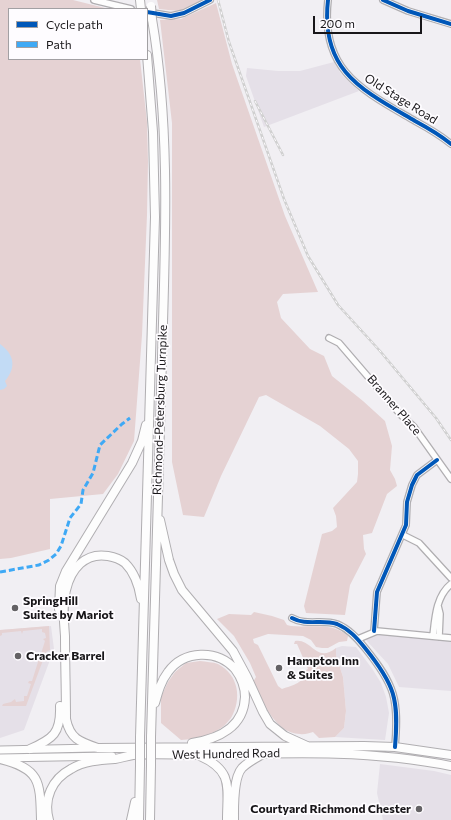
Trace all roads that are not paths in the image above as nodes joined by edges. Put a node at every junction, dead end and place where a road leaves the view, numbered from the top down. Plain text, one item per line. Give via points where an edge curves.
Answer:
1 (94, 0) edge
2 (210, 0) edge
3 (328, 0) edge
4 (383, 0) edge
5 (149, 6) edge
6 (127, 8) edge
7 (451, 24) edge
8 (147, 60) edge
9 (451, 144) edge
10 (329, 338) dead end
11 (150, 408) junction
12 (437, 460) junction
13 (451, 479) edge
14 (158, 512) junction
15 (403, 535) junction
16 (451, 578) edge
17 (451, 584) edge
18 (144, 615) junction
19 (292, 618) dead end
20 (374, 631) junction
21 (436, 637) junction
22 (451, 638) edge
23 (358, 639) junction
24 (152, 715) junction
25 (310, 747) junction
26 (395, 747) junction
27 (98, 748) junction
28 (160, 748) junction
29 (30, 749) junction
30 (410, 749) junction
31 (0, 750) edge
32 (263, 754) junction
33 (133, 755) junction
34 (198, 755) junction
35 (451, 755) edge
36 (381, 756) junction
37 (0, 758) edge
38 (396, 758) junction
39 (451, 766) edge
40 (139, 787) junction
41 (41, 820) edge
42 (49, 820) edge
43 (131, 820) edge
44 (139, 820) edge
45 (150, 820) edge
46 (227, 820) edge
47 (234, 820) edge

1 - 6 street
2 - 5 street via 184,13 171,16
3 - 9 street, Old Stage Road via 329,38 338,61 347,74 368,93 437,133
4 - 7 street via 408,11
5 - 14 highway, Richmond-Petersburg Turnpike, bridge via 159,65 166,194
8 - 11 highway, Richmond-Petersburg Turnpike via 155,191
10 - 12 street, Branner Place via 339,343 414,427
11 - 18 highway, Richmond-Petersburg Turnpike
11 - 29 highway via 142,441 135,456 62,579 59,600 60,721 52,738
12 - 13 street, Branner Place
12 - 15 street via 417,475 412,485
14 - 24 highway, Richmond-Petersburg Turnpike
14 - 25 highway via 169,560 182,590 233,651 270,724 285,736
15 - 16 street via 420,543
15 - 20 street via 376,592
17 - 21 street via 438,605 440,614
18 - 27 highway via 136,581 122,561 112,556 95,556 81,562 73,572 64,600 66,719 75,738
18 - 40 highway, Richmond-Petersburg Turnpike, bridge
19 - 23 street via 304,623 338,624
20 - 21 street
20 - 23 street
21 - 22 street
23 - 26 street via 379,667 392,691 397,715
24 - 28 highway via 159,688 167,673 179,661 189,656 207,655 220,658 234,668 243,684 245,701 242,713 228,731 209,740
24 - 45 highway, Richmond-Petersburg Turnpike, bridge
25 - 26 highway, West Hundred Road
25 - 28 highway, West Hundred Road
26 - 30 highway, West Hundred Road
26 - 36 highway
27 - 28 highway, West Hundred Road
27 - 29 main road, West Hundred Road
29 - 31 main road, West Hundred Road
30 - 35 highway, West Hundred Road
30 - 38 highway via 398,753
32 - 34 highway, West Hundred Road
32 - 36 highway, West Hundred Road
32 - 47 highway via 245,764 237,776
33 - 34 highway, West Hundred Road
33 - 37 main road, West Hundred Road
33 - 42 highway via 89,762 64,773 54,783 49,794
34 - 46 highway via 214,763 223,773 226,783
36 - 38 highway, West Hundred Road
37 - 41 highway via 21,764 34,775 40,791
38 - 39 highway, West Hundred Road
40 - 43 highway
40 - 44 highway, Richmond-Petersburg Turnpike

